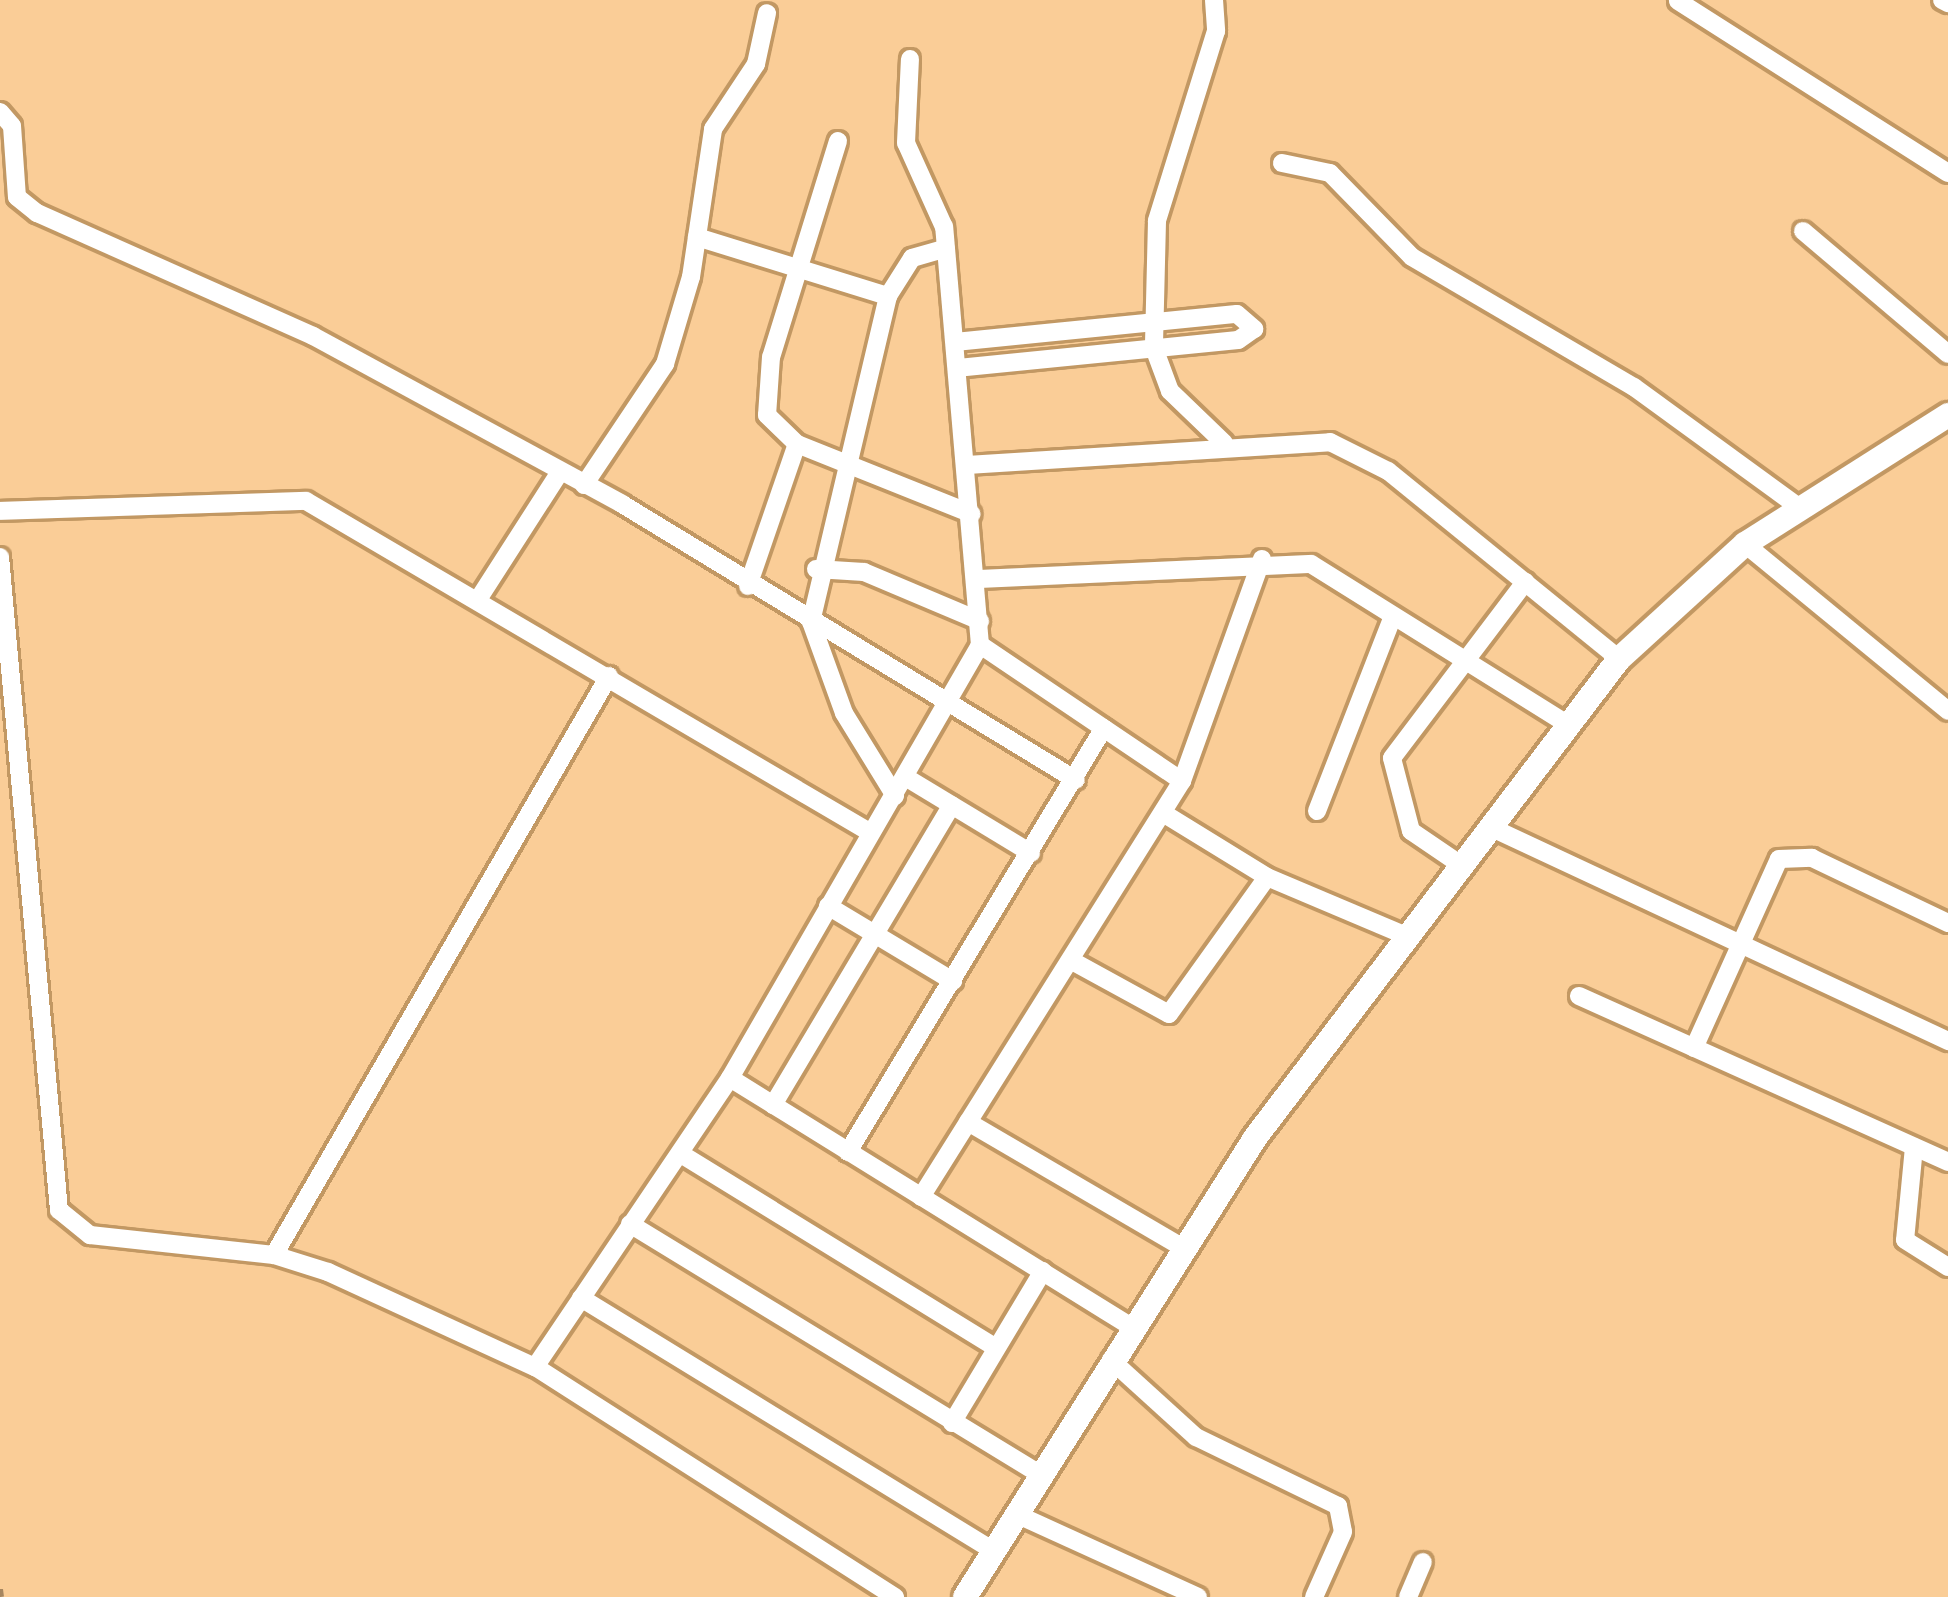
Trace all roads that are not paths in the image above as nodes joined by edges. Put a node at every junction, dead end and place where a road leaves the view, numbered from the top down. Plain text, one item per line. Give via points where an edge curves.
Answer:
1 (1214, 0) edge
2 (1678, 1) edge
3 (767, 13) dead end
4 (910, 59) dead end
5 (0, 112) edge
6 (838, 141) dead end
7 (1282, 163) dead end
8 (1948, 173) edge
9 (1803, 231) dead end
10 (697, 237) junction
11 (946, 248) junction
12 (798, 271) junction
13 (888, 296) junction
14 (1158, 322) junction
15 (955, 342) junction
16 (1154, 348) junction
17 (1948, 354) edge
18 (958, 368) junction
19 (1948, 415) edge
20 (1224, 443) junction
21 (796, 444) junction
22 (844, 464) junction
23 (968, 465) junction
24 (560, 472) junction
25 (584, 484) junction
26 (1797, 506) junction
27 (0, 511) edge
28 (972, 514) junction
29 (1745, 544) junction
30 (0, 557) edge
31 (1262, 559) junction
32 (816, 569) junction
33 (977, 579) junction
34 (1525, 582) junction
35 (748, 586) junction
36 (479, 598) junction
37 (1392, 619) junction
38 (980, 621) junction
39 (811, 622) junction
40 (980, 645) junction
41 (1619, 659) junction
42 (1458, 664) junction
43 (609, 676) junction
44 (954, 703) junction
45 (1948, 711) edge
46 (1568, 724) junction
47 (1104, 728) junction
48 (907, 778) junction
49 (1076, 780) junction
50 (1182, 782) junction
51 (895, 796) junction
52 (952, 805) junction
53 (1317, 811) dead end
54 (1163, 813) junction
55 (1490, 827) junction
56 (871, 833) junction
57 (1031, 853) junction
58 (1464, 867) junction
59 (1267, 877) junction
60 (828, 906) junction
61 (1948, 923) edge
62 (874, 935) junction
63 (1409, 937) junction
64 (1733, 946) junction
65 (1074, 962) junction
66 (952, 981) junction
67 (1579, 996) dead end
68 (1948, 1041) edge
69 (1694, 1048) junction
70 (730, 1078) junction
71 (773, 1105) junction
72 (968, 1122) junction
73 (1914, 1147) junction
74 (848, 1151) junction
75 (681, 1154) junction
76 (1948, 1162) edge
77 (921, 1196) junction
78 (630, 1224) junction
79 (1182, 1247) junction
80 (274, 1255) junction
81 (1948, 1267) edge
82 (1043, 1271) junction
83 (581, 1298) junction
84 (1130, 1326) junction
85 (995, 1347) junction
86 (1111, 1360) junction
87 (535, 1367) junction
88 (952, 1423) junction
89 (1040, 1474) junction
90 (1016, 1514) junction
91 (993, 1550) junction
92 (1423, 1562) dead end
93 (895, 1597) edge
94 (965, 1597) edge
95 (1198, 1597) edge
96 (1314, 1597) edge
97 (1408, 1597) edge

1 - 14 street via 1216,31 1157,220
2 - 8 street
3 - 10 street via 756,64 712,129
4 - 11 street via 906,143
5 - 24 street via 12,127 17,197 37,213 313,336
6 - 12 street
7 - 26 street via 1330,173 1412,257 1634,387
9 - 17 street
10 - 12 street
10 - 25 street via 665,364
11 - 13 street via 912,259
11 - 15 street
12 - 13 street
12 - 21 street via 764,390 767,415
13 - 22 street
14 - 15 street
14 - 16 street
14 - 16 street via 1247,314 1254,328 1248,338
15 - 18 street
16 - 18 street
16 - 20 street via 1170,392
18 - 23 street
19 - 26 street
20 - 23 street
20 - 34 street via 1360,452
21 - 22 street
21 - 35 street
22 - 28 street
22 - 32 street
23 - 28 street
24 - 25 street
24 - 36 street
25 - 35 street
26 - 29 street
27 - 36 street via 306,501
28 - 33 street
29 - 41 street
29 - 45 street
30 - 80 street via 59,1210 111,1240
31 - 33 street
31 - 37 street via 1311,564
31 - 50 street
32 - 38 street via 864,572
32 - 39 street
33 - 38 street
34 - 41 street
34 - 42 street
35 - 39 street
36 - 43 street
37 - 42 street
37 - 53 street
38 - 40 street
39 - 44 street
39 - 51 street via 844,713
40 - 44 street
40 - 47 street
41 - 46 street
42 - 46 street
42 - 58 street via 1399,741 1390,773 1411,831
43 - 56 street
43 - 80 street
44 - 48 street
44 - 49 street
46 - 55 street
47 - 49 street
47 - 50 street
48 - 51 street
48 - 52 street
49 - 57 street
50 - 54 street
51 - 56 street
52 - 57 street
52 - 62 street
54 - 59 street
54 - 65 street
55 - 58 street
55 - 64 street
56 - 60 street
57 - 66 street
58 - 63 street
59 - 63 street
59 - 65 street via 1169,1014
60 - 62 street
60 - 70 street
61 - 64 street via 1796,855 1768,870
62 - 66 street
62 - 71 street
63 - 79 street
64 - 68 street
64 - 69 street
65 - 72 street
66 - 74 street
67 - 69 street
69 - 73 street
70 - 71 street
70 - 75 street
71 - 74 street
72 - 77 street
72 - 79 street
73 - 76 street
73 - 81 street via 1905,1240
74 - 77 street
75 - 78 street
75 - 85 street
77 - 82 street
78 - 83 street
78 - 88 street
79 - 84 street
80 - 87 street
82 - 84 street
82 - 85 street
83 - 87 street
83 - 91 street
84 - 86 street
85 - 88 street
86 - 89 street
86 - 96 street via 1196,1437 1338,1507 1343,1532
87 - 93 street
88 - 89 street
89 - 90 street
90 - 91 street
90 - 95 street
91 - 94 street
92 - 97 street

